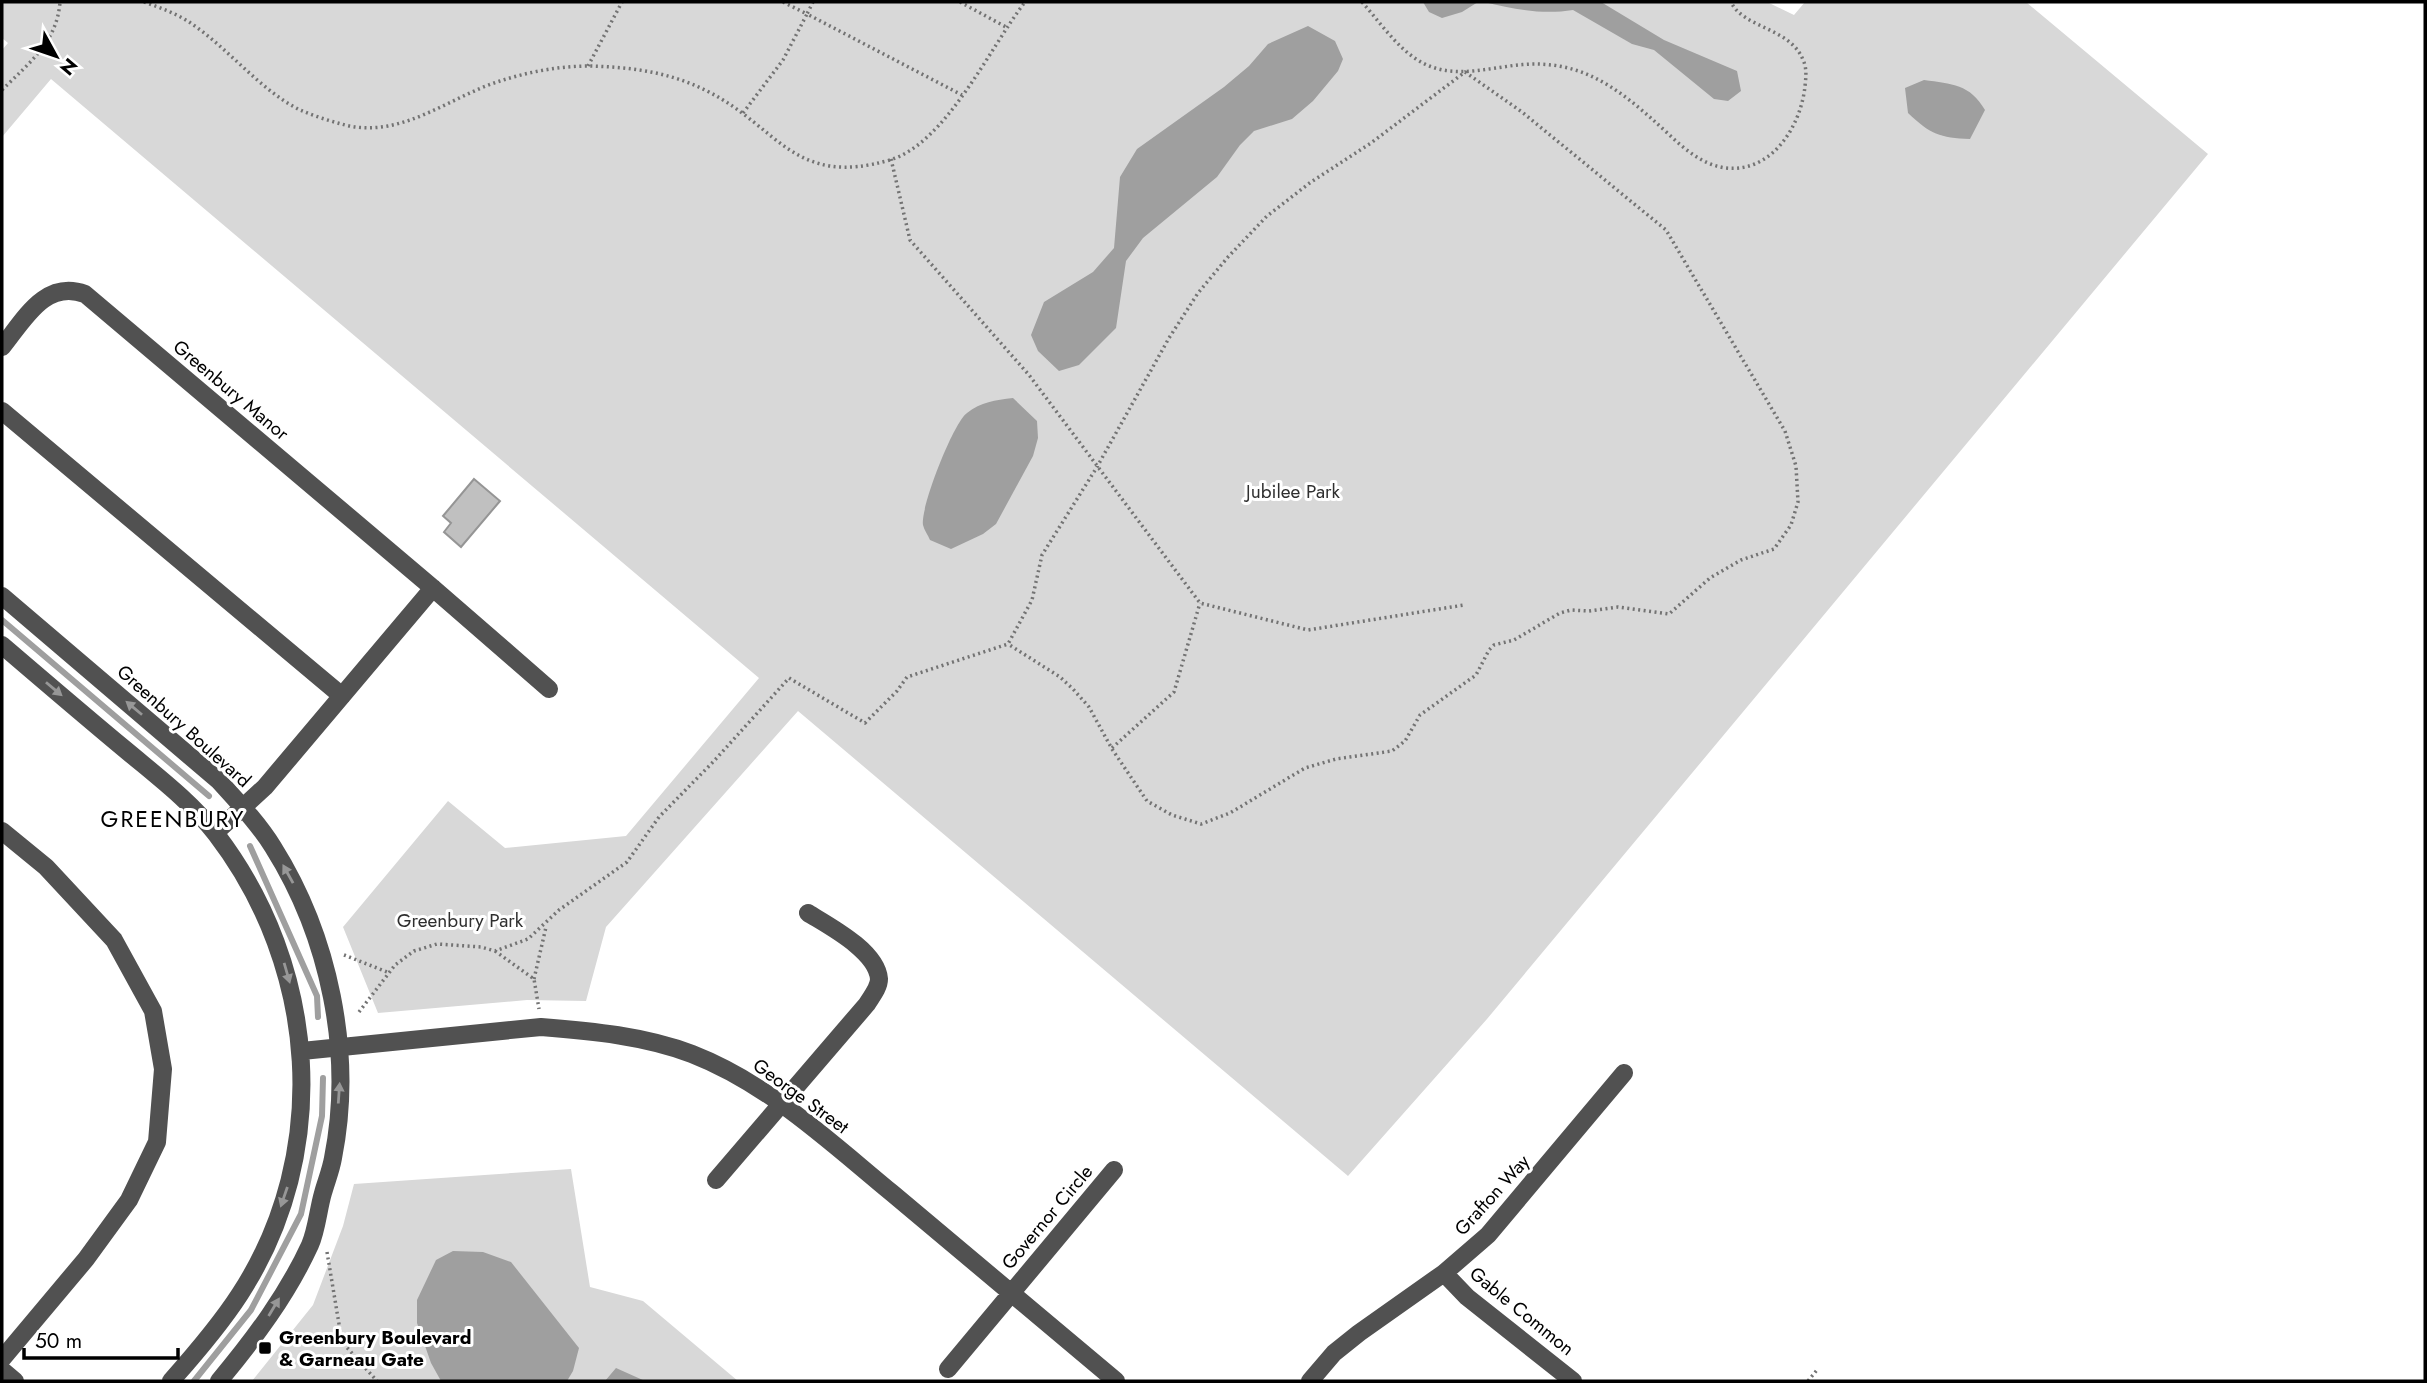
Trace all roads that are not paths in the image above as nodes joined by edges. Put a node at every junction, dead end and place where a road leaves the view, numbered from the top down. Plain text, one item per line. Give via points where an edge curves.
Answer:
1 (2, 347) edge
2 (2, 411) edge
3 (433, 587) junction
4 (2, 596) edge
5 (2, 645) edge
6 (549, 689) dead end
7 (342, 696) junction
8 (244, 808) junction
9 (2, 831) edge
10 (215, 833) junction
11 (808, 913) dead end
12 (338, 1048) junction
13 (302, 1051) junction
14 (1624, 1073) dead end
15 (782, 1103) junction
16 (1114, 1170) dead end
17 (716, 1180) dead end
18 (1444, 1273) junction
19 (1012, 1292) junction
20 (2, 1359) edge
21 (948, 1369) dead end
22 (2, 1370) edge
23 (15, 1381) edge
24 (171, 1381) edge
25 (219, 1381) edge
26 (1116, 1381) edge
27 (1310, 1381) edge
28 (1573, 1381) edge

1 - 3 street, Greenbury Manor via 45,298 64,290 85,294
2 - 7 street
3 - 6 street, Greenbury Manor
3 - 7 street
8 -> 4 street, Greenbury Boulevard via 219,781
5 -> 10 street via 181,796
7 - 8 street
8 - 10 street
12 -> 8 street, Greenbury Boulevard via 335,1015 310,922 272,845
9 - 20 street via 46,867 114,940 153,1011 163,1069 157,1142 130,1200
10 -> 13 street via 242,873 279,947
11 - 15 street via 864,952 879,979 867,1004
12 - 13 street, George Street
12 - 15 street, George Street via 541,1027 579,1030 656,1042 721,1067
25 -> 12 street, Greenbury Boulevard via 263,1325 311,1242 333,1158
13 -> 24 street via 298,1139 276,1220 240,1295
14 - 18 street, Grafton Way via 1502,1221
15 - 17 street
15 - 19 street, George Street
16 - 19 street, Governor Circle
18 - 27 street, Grafton Way via 1334,1353
18 - 28 street, Gable Common via 1467,1297
19 - 21 street, Governor Circle
19 - 26 street, George Street
22 - 23 street

